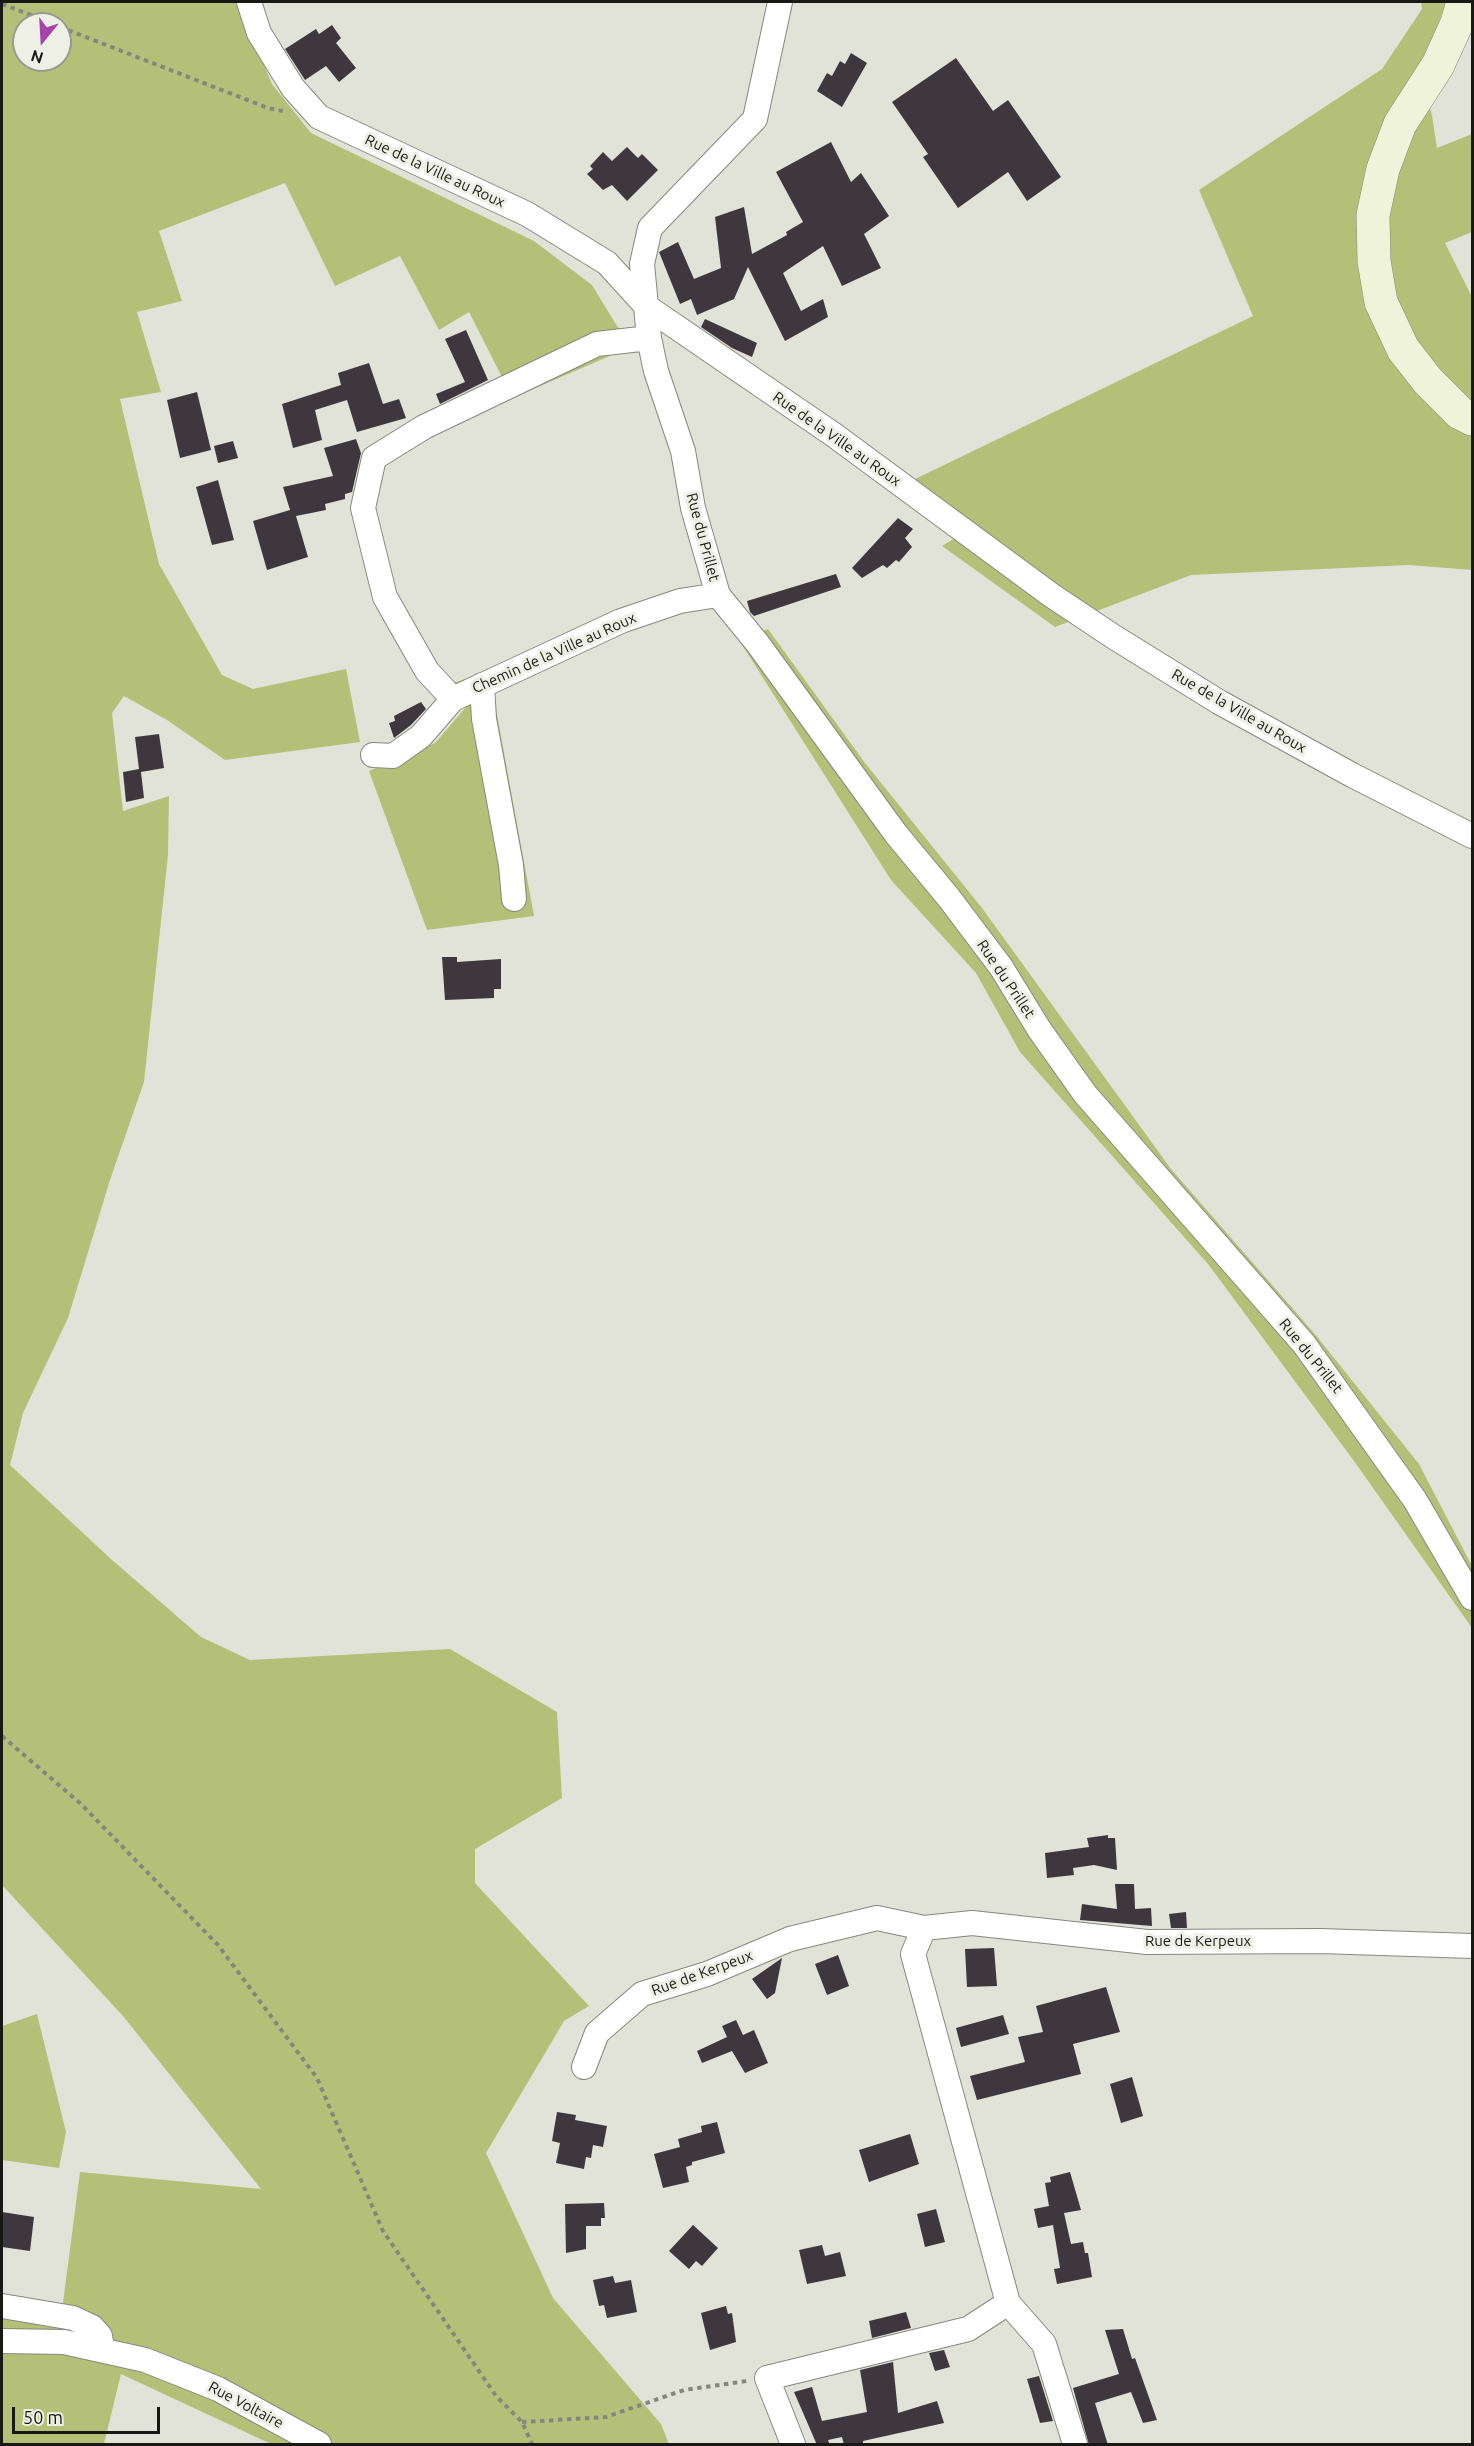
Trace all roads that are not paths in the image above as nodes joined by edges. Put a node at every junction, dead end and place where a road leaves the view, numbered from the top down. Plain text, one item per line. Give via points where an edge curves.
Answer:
1 (249, 2) edge
2 (780, 2) edge
3 (1463, 2) edge
4 (647, 307) junction
5 (649, 338) junction
6 (1473, 419) edge
7 (718, 595) junction
8 (482, 685) junction
9 (453, 699) junction
10 (373, 755) dead end
11 (1473, 836) edge
12 (514, 899) dead end
13 (1473, 1598) edge
14 (924, 1928) junction
15 (1473, 1946) edge
16 (584, 2067) dead end
17 (1008, 2303) junction
18 (2, 2306) edge
19 (2, 2341) edge
20 (102, 2348) junction
21 (319, 2445) edge
22 (794, 2445) edge
23 (1075, 2445) edge

1 - 4 street, Rue de la Ville au Roux via 259,33 293,88 320,117 527,214 607,263
2 - 4 street, Rue du Prillet via 754,119 650,228 642,264
3 - 6 main road via 1438,65 1400,124 1383,169 1373,215 1374,261 1381,302 1403,349 1460,413
4 - 5 street, Rue du Prillet
4 - 11 street, Rue de la Ville au Roux via 834,435 1114,637 1229,707
5 - 7 street, Rue du Prillet
5 - 9 street, Chemin de la Ville au Roux via 597,344 424,426 374,458 363,508 385,597 427,671
7 - 8 street, Chemin de la Ville au Roux via 680,601 621,621
7 - 13 street, Rue du Prillet via 896,834 1001,967 1085,1094 1304,1344 1416,1500
8 - 9 street, Chemin de la Ville au Roux
8 - 12 street via 484,719
9 - 10 street via 421,736 393,756
14 - 15 street, Rue de Kerpeux via 972,1923 1147,1942 1320,1941
14 - 16 street, Rue de Kerpeux via 877,1918 790,1939 707,1974 642,1994 597,2033
14 - 17 street via 913,1954
17 - 22 street via 968,2330 767,2378
17 - 23 street via 1044,2344
18 - 20 street via 73,2318 92,2327 100,2336
19 - 20 street, Rue Voltaire via 64,2342
20 - 21 street, Rue Voltaire via 189,2376

